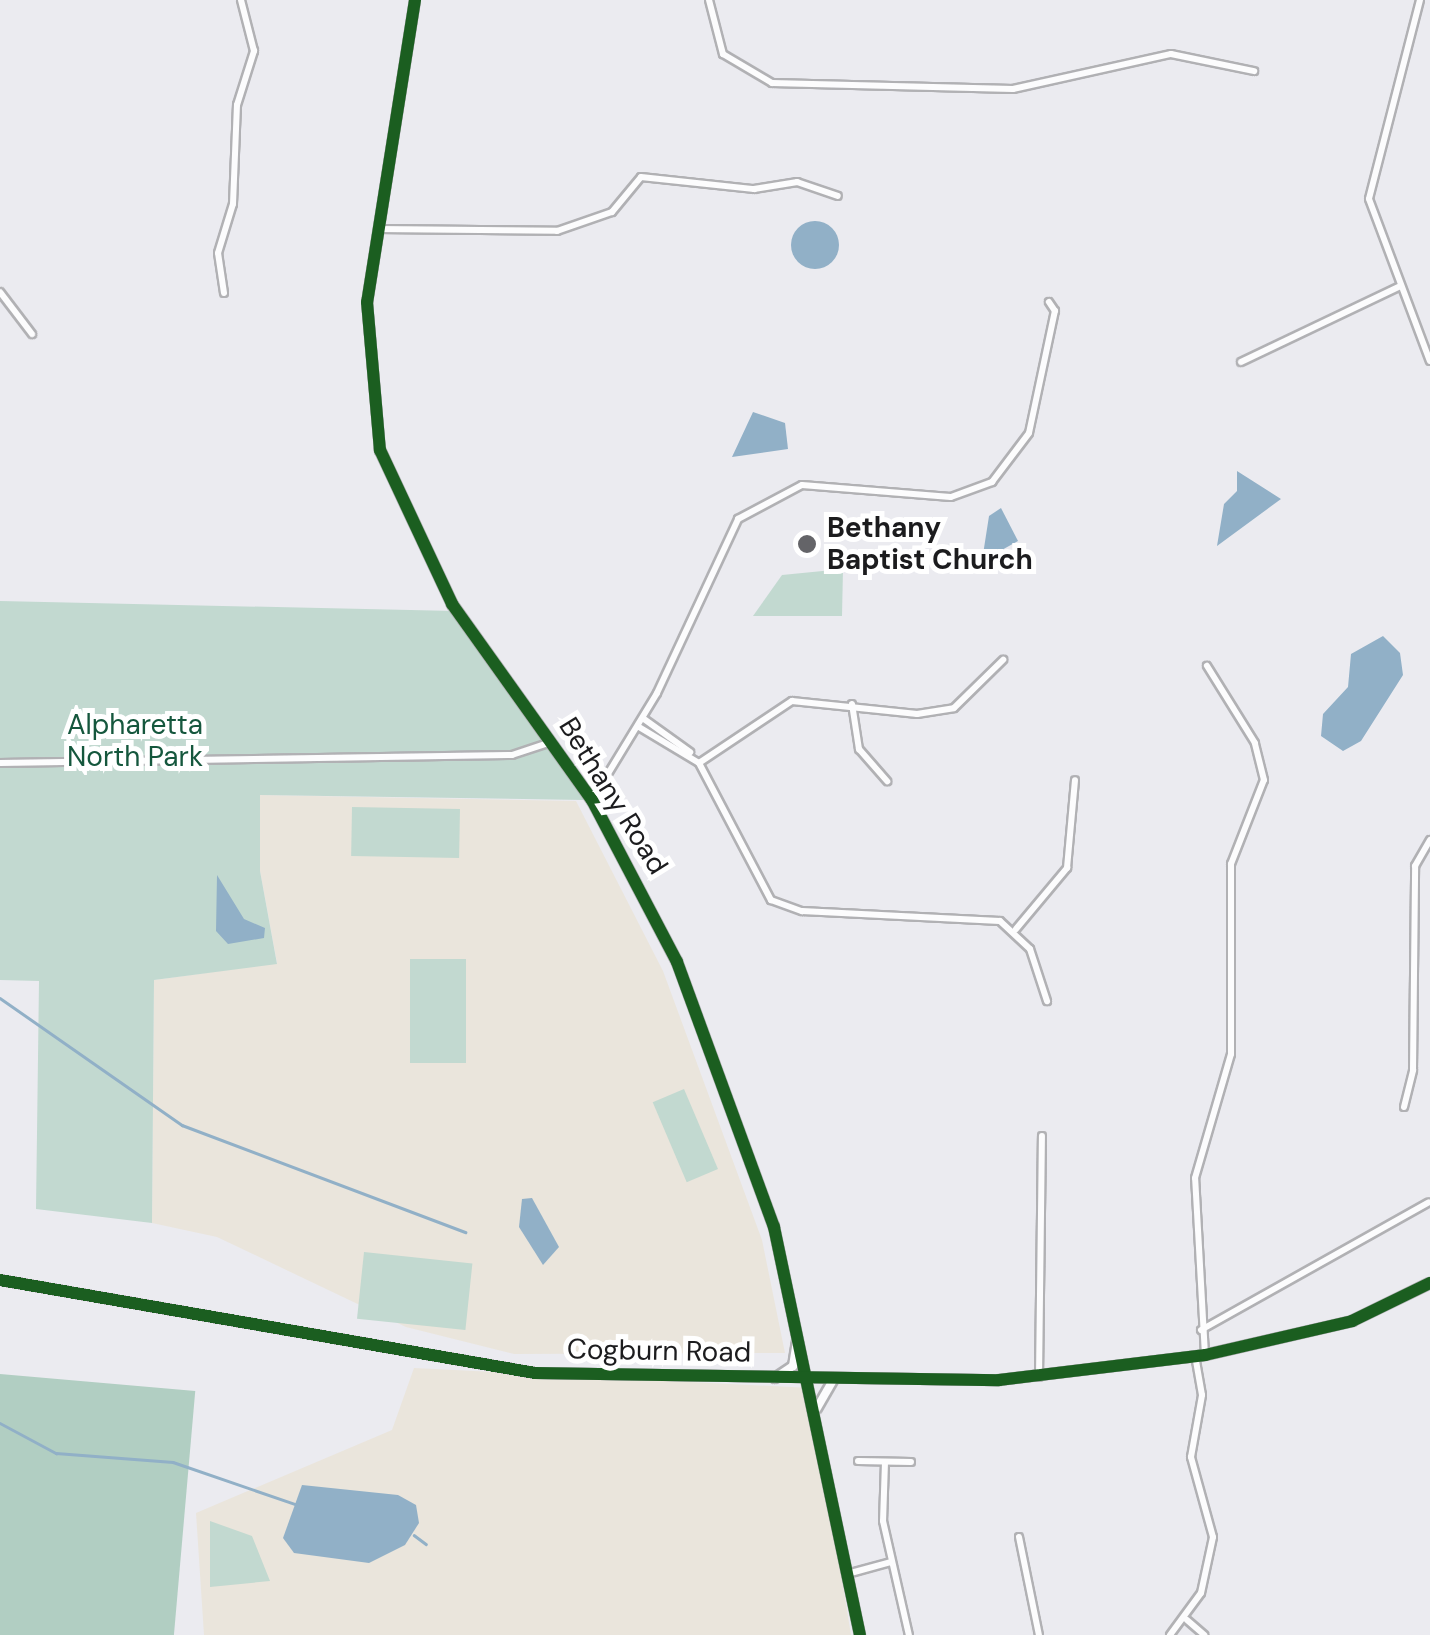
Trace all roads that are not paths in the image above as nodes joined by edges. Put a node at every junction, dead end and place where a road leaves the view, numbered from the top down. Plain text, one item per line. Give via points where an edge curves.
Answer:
1 (241, 0) edge
2 (415, 0) edge
3 (708, 0) edge
4 (1420, 0) edge
5 (1254, 71) dead end
6 (838, 196) dead end
7 (378, 229) junction
8 (1400, 286) junction
9 (0, 292) edge
10 (224, 293) dead end
11 (1048, 302) dead end
12 (32, 334) dead end
13 (1430, 361) edge
14 (1241, 362) dead end
15 (1002, 660) dead end
16 (1207, 666) dead end
17 (852, 704) junction
18 (644, 718) junction
19 (639, 727) junction
20 (552, 741) junction
21 (697, 760) junction
22 (0, 762) edge
23 (1075, 780) dead end
24 (886, 781) dead end
25 (592, 800) junction
26 (1430, 840) edge
27 (1016, 929) junction
28 (1047, 1001) dead end
29 (1404, 1107) dead end
30 (1042, 1136) dead end
31 (1428, 1202) edge
32 (0, 1280) edge
33 (1430, 1283) edge
34 (1201, 1330) junction
35 (799, 1333) junction
36 (1205, 1355) junction
37 (1194, 1357) junction
38 (774, 1378) junction
39 (1039, 1378) junction
40 (808, 1379) junction
41 (834, 1379) junction
42 (816, 1417) junction
43 (858, 1461) dead end
44 (885, 1462) junction
45 (911, 1462) dead end
46 (1019, 1538) dead end
47 (892, 1562) junction
48 (847, 1574) junction
49 (1187, 1620) junction
50 (860, 1635) edge
51 (908, 1635) edge
52 (1039, 1635) edge
53 (1170, 1635) edge
54 (1204, 1635) edge

1 - 10 street via 254,51 237,105 233,204 218,253
2 - 7 street, Bethany Road
3 - 5 street via 723,54 772,83 1013,89 1171,54
4 - 8 street via 1368,187
6 - 7 street via 797,182 754,189 641,177 612,212 557,231
7 - 20 street, Bethany Road via 366,356 388,472 463,622
8 - 13 street
8 - 14 street
9 - 12 street
11 - 18 street via 1055,311 1028,433 1004,472 962,496 814,484 754,504 722,544
15 - 17 street via 964,704 945,710
16 - 34 street via 1255,744 1264,780 1232,864 1231,1054 1195,1178
17 - 21 street via 792,701
17 - 24 street via 859,749
18 - 19 street
18 - 21 street
19 - 21 street
19 - 25 street
20 - 22 street via 512,755
20 - 25 street, Bethany Road
21 - 27 street via 758,886 778,905 981,918
23 - 27 street via 1067,868
25 - 35 street, Bethany Road via 677,962 774,1226
26 - 29 street via 1415,866 1413,1070
27 - 28 street
30 - 39 street
31 - 34 street
32 - 38 street, Cogburn Road via 485,1367
33 - 36 street, Cogburn Road via 1352,1321
34 - 36 street
35 - 38 street via 793,1366
35 - 40 street, Bethany Road
36 - 37 street, Cogburn Road
37 - 39 street, Cogburn Road
37 - 49 street via 1202,1394 1191,1457 1213,1536
38 - 40 street, Cogburn Road
39 - 41 street, Cogburn Road
40 - 41 street, Cogburn Road
40 - 42 street, Bethany Road
41 - 42 street via 819,1393
42 - 48 street, Bethany Road
43 - 44 street
44 - 45 street
44 - 47 street
46 - 52 street
47 - 48 street
47 - 51 street
48 - 50 street, Bethany Road
49 - 53 street
49 - 54 street

